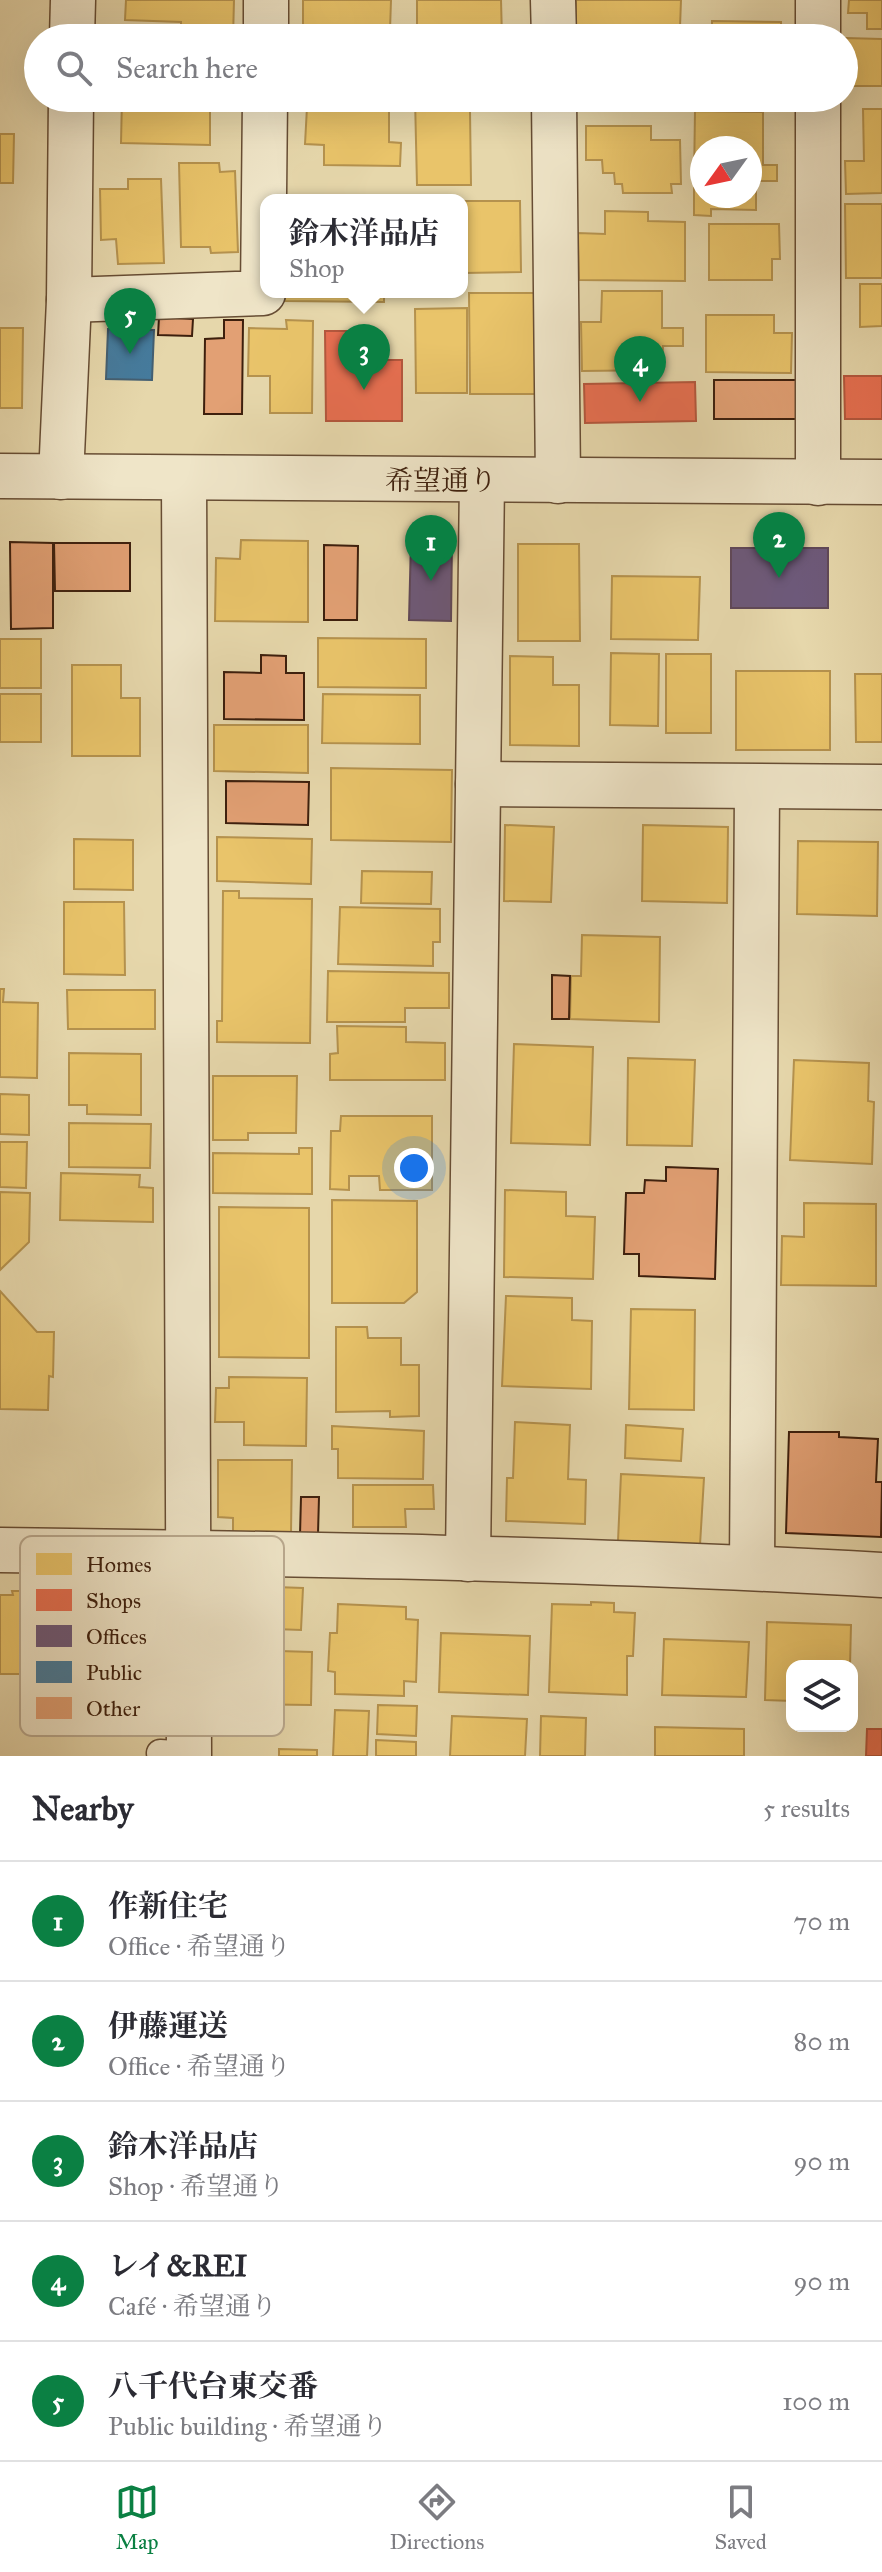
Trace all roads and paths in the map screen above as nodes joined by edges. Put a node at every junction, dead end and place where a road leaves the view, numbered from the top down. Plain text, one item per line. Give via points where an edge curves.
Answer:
1 (73, 0) edge
2 (266, 0) edge
3 (553, 0) edge
4 (818, 0) edge
5 (72, 24) edge
6 (266, 24) edge
7 (554, 24) edge
8 (818, 24) edge
9 (71, 112) edge
10 (265, 112) edge
11 (554, 112) edge
12 (818, 112) edge
13 (264, 194) edge
14 (260, 293) edge
15 (69, 300) junction
16 (0, 476) edge
17 (61, 477) junction
18 (184, 478) junction
19 (482, 480) junction
20 (558, 481) junction
21 (882, 482) edge
22 (818, 483) junction
23 (478, 784) junction
24 (757, 787) junction
25 (882, 787) edge
26 (184, 1536) edge
27 (284, 1554) edge
28 (468, 1559) junction
29 (752, 1567) junction
30 (882, 1575) edge

1 - 5 street
2 - 6 street
3 - 7 street
4 - 8 street
9 - 15 street
10 - 13 street
11 - 20 street
12 - 22 street
14 - 15 street
15 - 17 street
16 - 17 street, 希望通り
17 - 18 street, 希望通り
18 - 19 street, 希望通り
18 - 26 street via 176,1482
19 - 20 street, 希望通り
19 - 23 street
20 - 22 street, 希望通り
21 - 22 street, 希望通り
23 - 24 street
23 - 28 street
24 - 25 street
24 - 29 street
27 - 28 street
28 - 29 street
29 - 30 street

